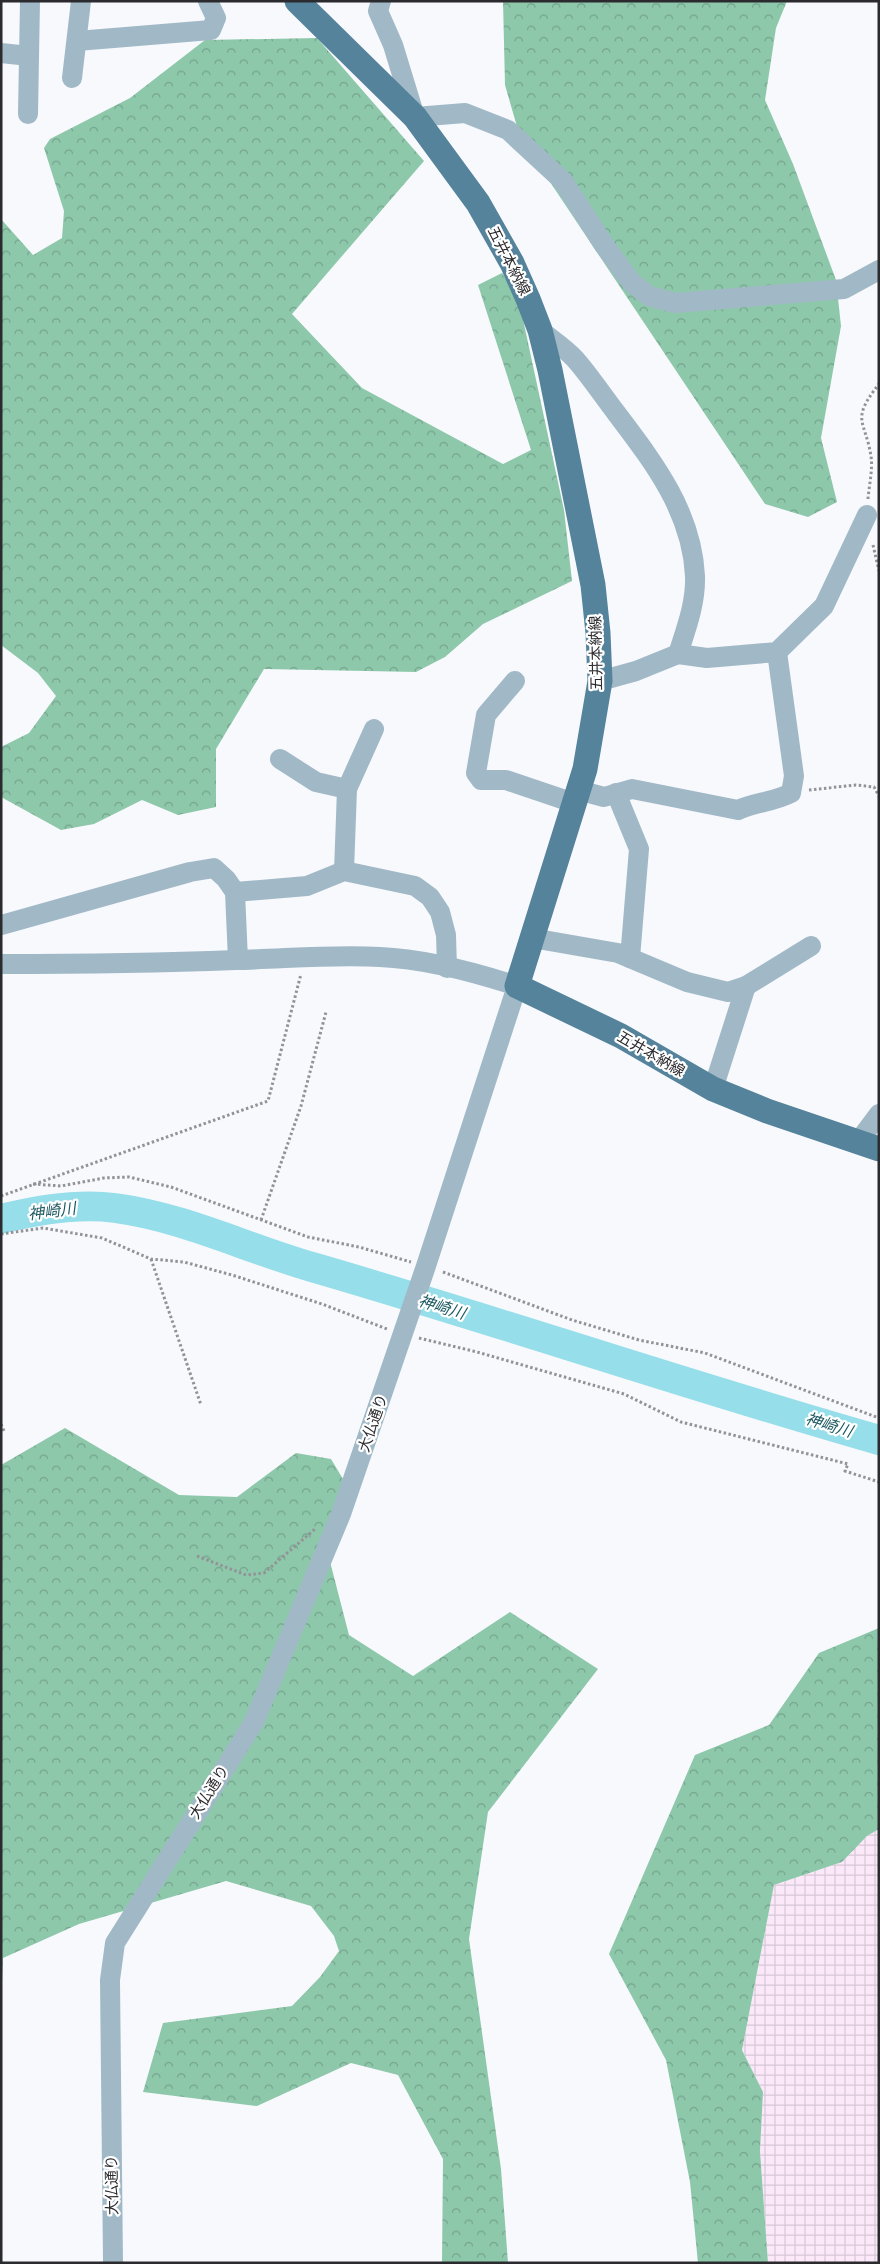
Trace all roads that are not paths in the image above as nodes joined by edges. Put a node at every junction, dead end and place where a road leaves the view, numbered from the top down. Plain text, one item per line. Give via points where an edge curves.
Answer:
1 (30, 1) edge
2 (82, 1) edge
3 (208, 1) edge
4 (297, 1) edge
5 (376, 4) edge
6 (77, 41) junction
7 (1, 53) edge
8 (29, 56) junction
9 (72, 78) dead end
10 (28, 114) dead end
11 (415, 117) junction
12 (879, 270) edge
13 (540, 330) junction
14 (867, 514) road end
15 (776, 652) junction
16 (678, 654) junction
17 (516, 681) dead end
18 (600, 681) junction
19 (374, 729) dead end
20 (280, 759) dead end
21 (347, 789) junction
22 (616, 793) junction
23 (576, 796) junction
24 (344, 871) junction
25 (235, 892) junction
26 (1, 925) edge
27 (532, 938) junction
28 (811, 946) dead end
29 (630, 958) junction
30 (238, 960) junction
31 (1, 964) edge
32 (447, 968) junction
33 (517, 986) junction
34 (746, 986) junction
35 (713, 1089) junction
36 (879, 1114) edge
37 (868, 1145) edge
38 (114, 2263) edge

1 - 8 street
2 - 6 street
3 - 6 street via 216,18 211,30
4 - 11 main road, 五井本納線
5 - 11 street via 393,45
6 - 9 street
7 - 8 street
8 - 10 street
11 - 12 street via 465,113 508,130 563,180 632,283 649,296 675,303 844,289
11 - 13 main road, 五井本納線 via 478,203 512,263
13 - 16 street via 574,358 652,460 677,501 687,530 695,576 694,599
13 - 18 main road, 五井本納線 via 593,585
14 - 15 street via 824,606
15 - 16 street via 707,658
15 - 22 street via 794,776 791,793 778,800 738,810 632,789
16 - 18 street
17 - 23 street via 486,715 476,772 481,780 506,780
18 - 23 main road, 五井本納線 via 585,769
19 - 21 street
20 - 21 street via 316,782
21 - 24 street
22 - 23 street via 604,797
22 - 29 street via 638,849
23 - 27 main road, 五井本納線
24 - 25 street via 307,886
24 - 32 street via 414,886 430,897 440,912 446,935
25 - 26 street via 214,868
25 - 30 street
27 - 29 street
27 - 33 main road, 五井本納線
28 - 34 street
29 - 34 street via 687,982 728,992
30 - 31 street
30 - 32 street via 382,957
32 - 33 street
33 - 35 main road, 五井本納線 via 621,1036
33 - 38 street, 大仏通り via 341,1514 254,1722 115,1943 110,1980
34 - 35 street
35 - 37 main road, 五井本納線
36 - 37 street

